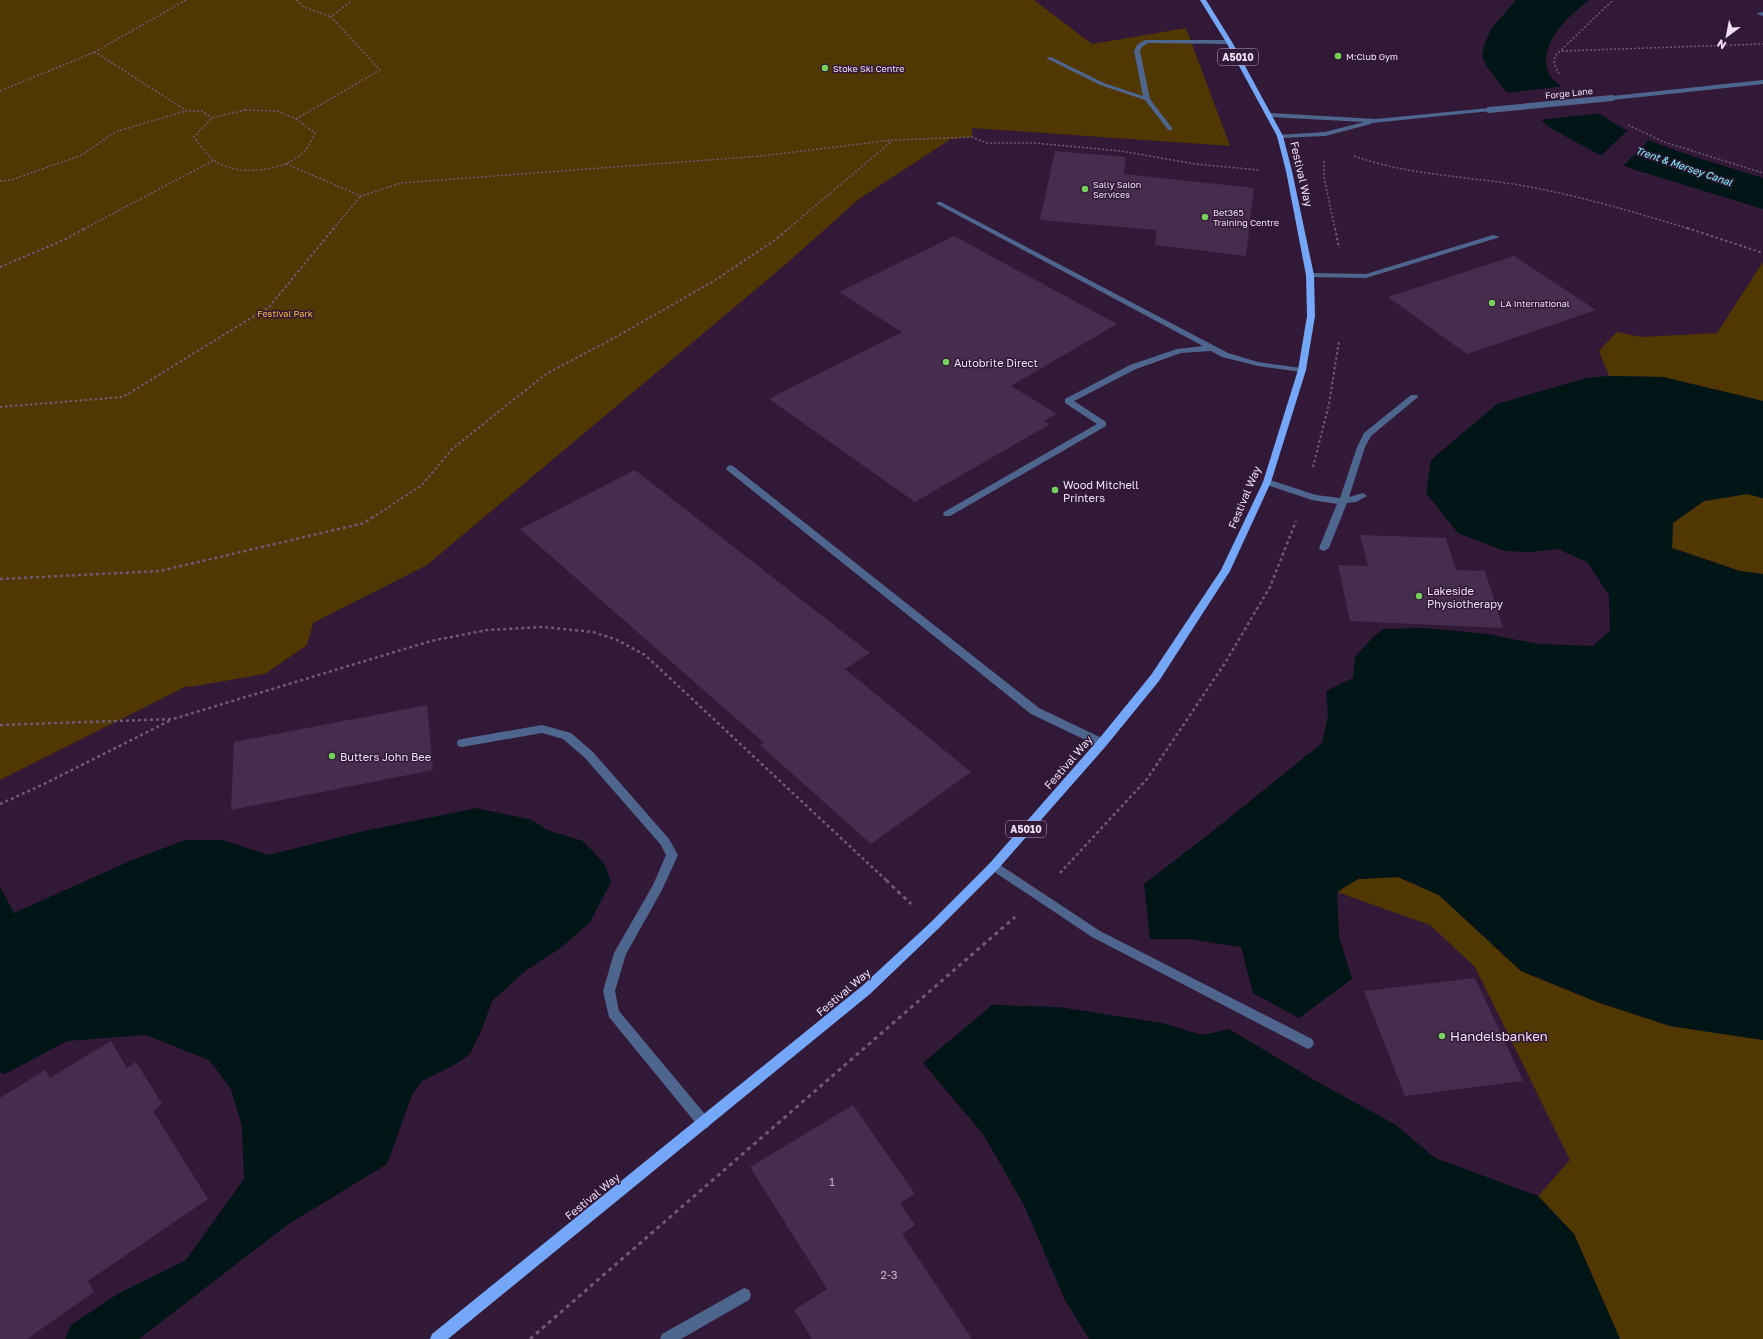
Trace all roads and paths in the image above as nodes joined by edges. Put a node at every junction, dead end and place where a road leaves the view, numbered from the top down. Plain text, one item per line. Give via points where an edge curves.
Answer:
1 (186, 0) edge
2 (296, 0) edge
3 (352, 0) edge
4 (1203, 0) edge
5 (331, 17) junction
6 (1229, 42) junction
7 (1763, 44) edge
8 (1561, 51) dead end
9 (95, 52) junction
10 (1049, 58) dead end
11 (1763, 82) edge
12 (0, 91) edge
13 (1148, 99) junction
14 (186, 111) junction
15 (1270, 115) junction
16 (212, 118) junction
17 (296, 119) junction
18 (1376, 121) junction
19 (1170, 130) dead end
20 (1280, 136) junction
21 (893, 140) junction
22 (1353, 156) dead end
23 (1324, 158) dead end
24 (214, 160) junction
25 (286, 164) junction
26 (1264, 170) dead end
27 (0, 181) edge
28 (361, 196) junction
29 (939, 203) dead end
30 (1496, 237) dead end
31 (1339, 251) dead end
32 (1763, 253) edge
33 (0, 267) edge
34 (1310, 275) junction
35 (1212, 348) junction
36 (1302, 370) junction
37 (1414, 397) dead end
38 (0, 406) edge
39 (730, 468) dead end
40 (1267, 482) junction
41 (1363, 496) dead end
42 (1343, 501) junction
43 (946, 514) dead end
44 (1324, 548) dead end
45 (0, 579) edge
46 (173, 718) dead end
47 (462, 743) dead end
48 (1102, 743) junction
49 (0, 804) edge
50 (994, 866) junction
51 (1015, 917) dead end
52 (1308, 1043) dead end
53 (704, 1123) junction
54 (744, 1295) dead end
55 (440, 1338) edge
56 (530, 1339) edge
57 (666, 1339) edge

1 - 9 path
2 - 5 path via 304,7
3 - 5 path
4 - 6 main road, Festival Way / A5010
5 - 17 path via 380,70
6 - 13 street via 1147,41 1139,46 1137,51
6 - 15 main road, Festival Way / A5010
7 - 8 path
9 - 12 path
9 - 14 path
10 - 13 street via 1102,84
11 - 18 street, Forge Lane, bridge
13 - 19 street
14 - 16 path via 202,111
14 - 27 path via 115,132 82,155 11,180
15 - 18 street, Forge Lane
15 - 20 main road, Festival Way / A5010
16 - 17 path via 245,110 265,110 277,111
16 - 24 path via 194,137 204,152
17 - 25 path via 315,134 307,149
18 - 20 street, Forge Lane via 1325,134
20 - 34 main road, Festival Way / A5010
21 - 26 path via 972,137 987,143 1035,143 1105,149 1195,164
21 - 28 path via 761,156 401,183
21 - 45 path via 775,240 714,281 546,374 452,449 422,485 364,524 160,571
22 - 32 path via 1419,172 1518,185 1598,201
23 - 31 path via 1324,177
24 - 25 path via 226,167 247,170
24 - 33 path via 66,239
25 - 28 path
28 - 38 path via 269,307 123,397
29 - 35 street
30 - 34 street via 1366,276
34 - 36 main road, Festival Way / A5010 via 1311,316
35 - 36 street via 1225,355 1251,362
35 - 43 street via 1180,351 1133,367 1068,401 1103,424
36 - 40 main road, Festival Way / A5010
37 - 42 street via 1367,435
39 - 48 street via 1035,711
40 - 42 street via 1306,496
40 - 48 main road, Festival Way / A5010 via 1225,571 1155,678
41 - 42 street
42 - 44 street
46 - 49 path
47 - 53 street via 542,730 567,736 589,755 665,842 672,855 658,887 620,953 609,990 613,1013
48 - 50 main road, Festival Way / A5010
50 - 52 street via 1096,934
50 - 53 main road, Festival Way / A5010 via 866,990
51 - 56 path
53 - 55 main road, Festival Way / A5010
54 - 57 street

